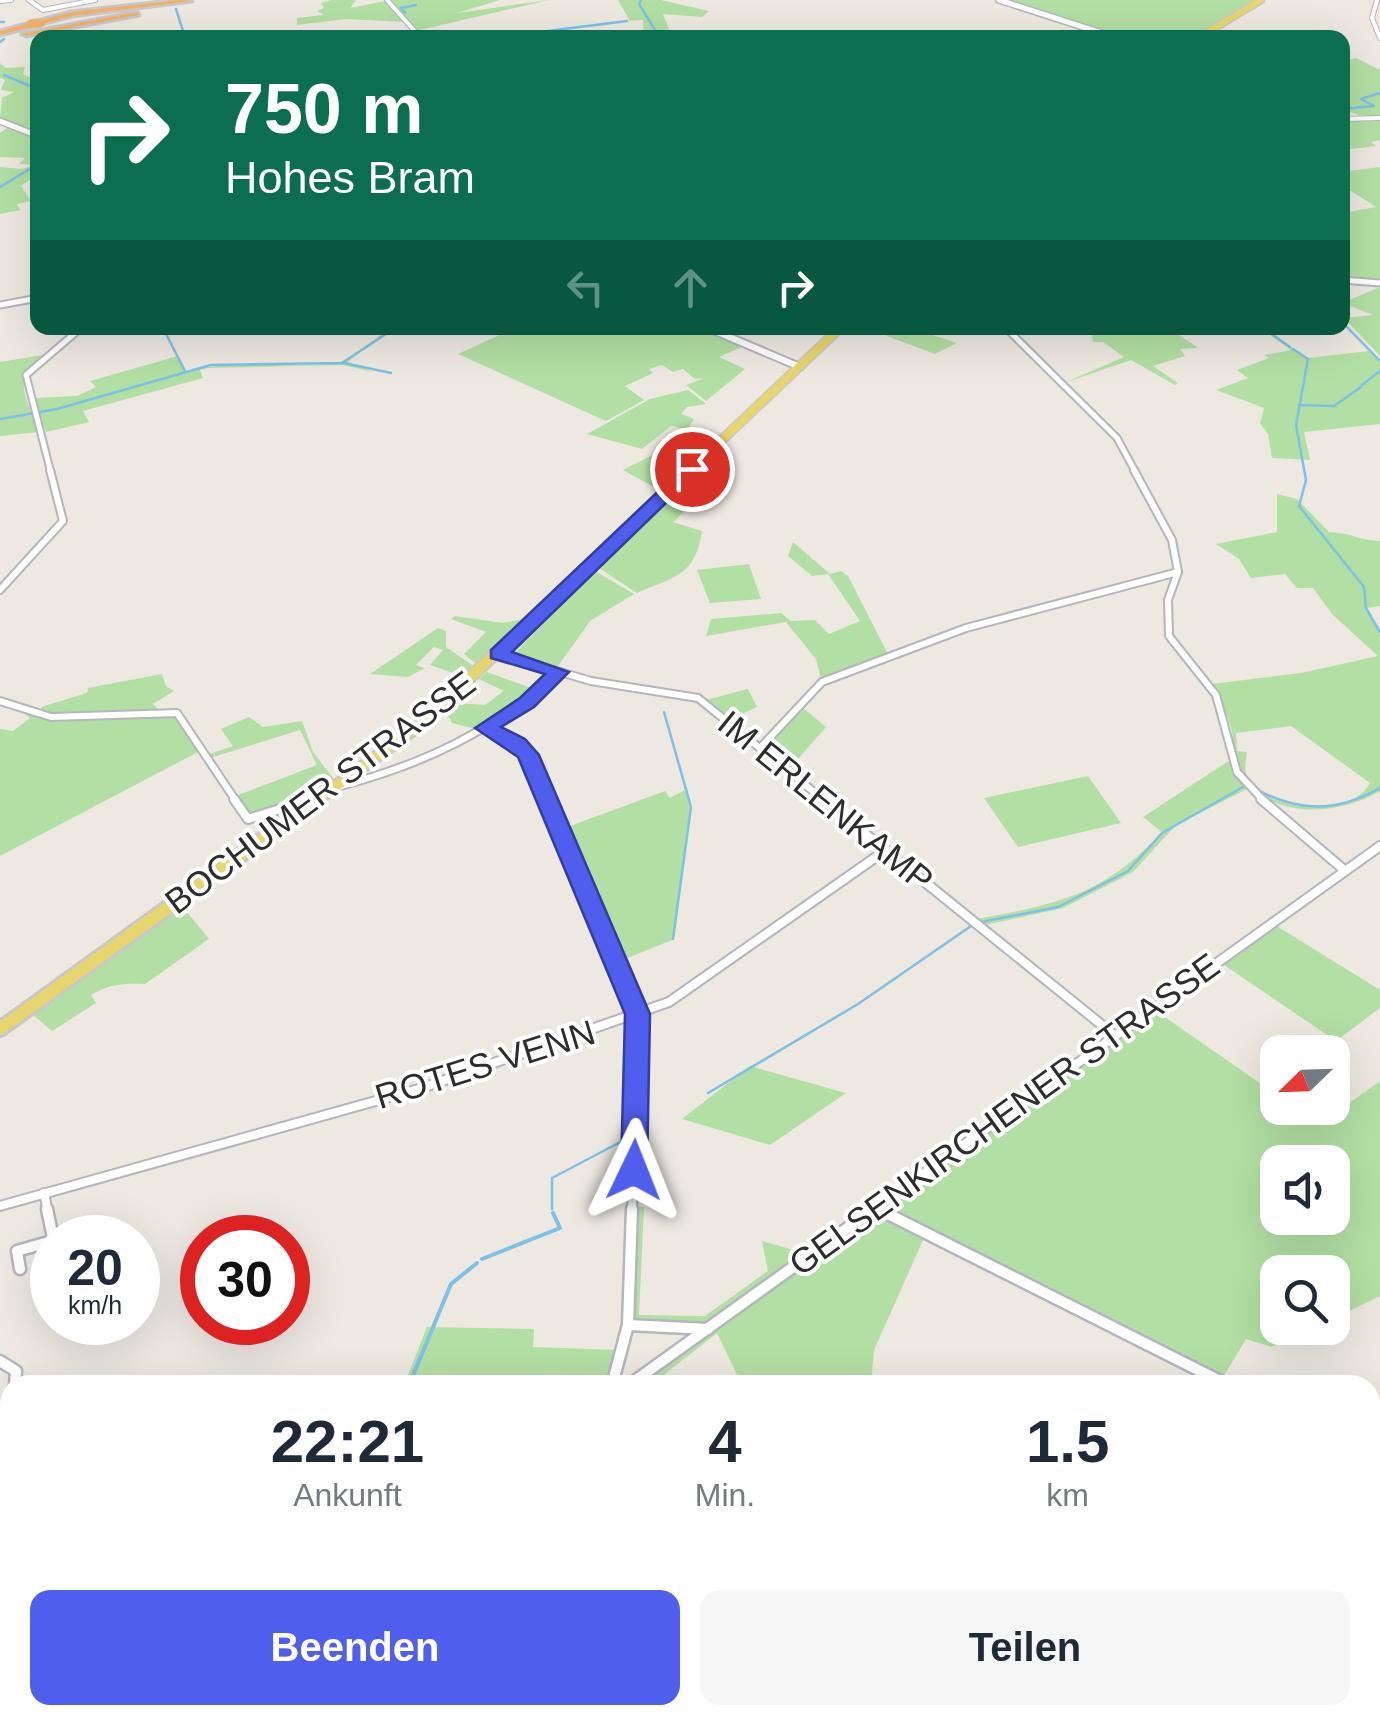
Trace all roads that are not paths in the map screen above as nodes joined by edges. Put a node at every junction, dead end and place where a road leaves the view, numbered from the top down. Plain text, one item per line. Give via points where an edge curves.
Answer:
1 (11, 0) edge
2 (28, 0) edge
3 (94, 0) edge
4 (191, 0) edge
5 (205, 0) edge
6 (387, 0) edge
7 (999, 0) edge
8 (1261, 0) edge
9 (1378, 0) edge
10 (0, 1) edge
11 (177, 5) junction
12 (31, 24) junction
13 (414, 30) edge
14 (1089, 30) edge
15 (1211, 30) edge
16 (0, 31) edge
17 (1380, 38) edge
18 (1380, 118) edge
19 (1350, 119) edge
20 (0, 121) edge
21 (30, 133) edge
22 (1380, 279) edge
23 (1350, 280) edge
24 (30, 300) edge
25 (0, 306) edge
26 (73, 335) edge
27 (725, 335) edge
28 (834, 335) edge
29 (1013, 335) edge
30 (800, 367) junction
31 (1178, 572) junction
32 (0, 590) edge
33 (498, 654) junction
34 (559, 672) junction
35 (0, 702) edge
36 (486, 728) junction
37 (760, 748) junction
38 (332, 788) junction
39 (316, 800) junction
40 (1380, 846) edge
41 (886, 850) junction
42 (1343, 869) junction
43 (638, 1014) junction
44 (0, 1029) edge
45 (1113, 1034) junction
46 (44, 1193) junction
47 (0, 1206) edge
48 (875, 1208) junction
49 (48, 1215) edge
50 (30, 1247) edge
51 (20, 1269) dead end
52 (628, 1325) junction
53 (708, 1329) junction
54 (615, 1375) edge
55 (643, 1375) edge
56 (1208, 1375) edge

1 - 10 street
2 - 3 street via 44,10
4 - 12 highway
4 - 16 highway via 71,14
5 - 11 highway
6 - 13 street
7 - 14 main road
8 - 15 main road
9 - 17 street via 1372,18
11 - 12 highway
11 - 16 highway
12 - 16 highway
18 - 19 street
20 - 21 street
22 - 23 street
24 - 25 street
26 - 32 street via 28,372 64,521
27 - 30 street
28 - 30 main road, BOCHUMER STRASSE
29 - 31 street via 1117,438 1172,540
30 - 33 main road, BOCHUMER STRASSE
31 - 37 street via 966,628 822,682
31 - 42 street via 1168,600 1170,636 1216,695 1238,772
33 - 34 street, IM ERLENKAMP
33 - 38 main road, BOCHUMER STRASSE via 420,724
34 - 36 street
34 - 37 street, IM ERLENKAMP via 698,698
35 - 39 street via 51,717 177,713 248,820
36 - 38 street via 428,762
36 - 43 street via 528,755
37 - 41 street, IM ERLENKAMP
38 - 39 main road, BOCHUMER STRASSE
39 - 44 main road, BOCHUMER STRASSE
40 - 42 street, GELSENKIRCHENER STRASSE
41 - 43 street, ROTES VENN via 668,1002
41 - 45 street, IM ERLENKAMP
42 - 45 street, GELSENKIRCHENER STRASSE
43 - 46 street, ROTES VENN via 538,1052
43 - 52 street
45 - 48 street, GELSENKIRCHENER STRASSE
46 - 47 street, ROTES VENN
46 - 49 street
48 - 53 street, GELSENKIRCHENER STRASSE
48 - 56 street
50 - 51 street via 17,1251
52 - 53 street
52 - 54 street
53 - 55 street, GELSENKIRCHENER STRASSE

